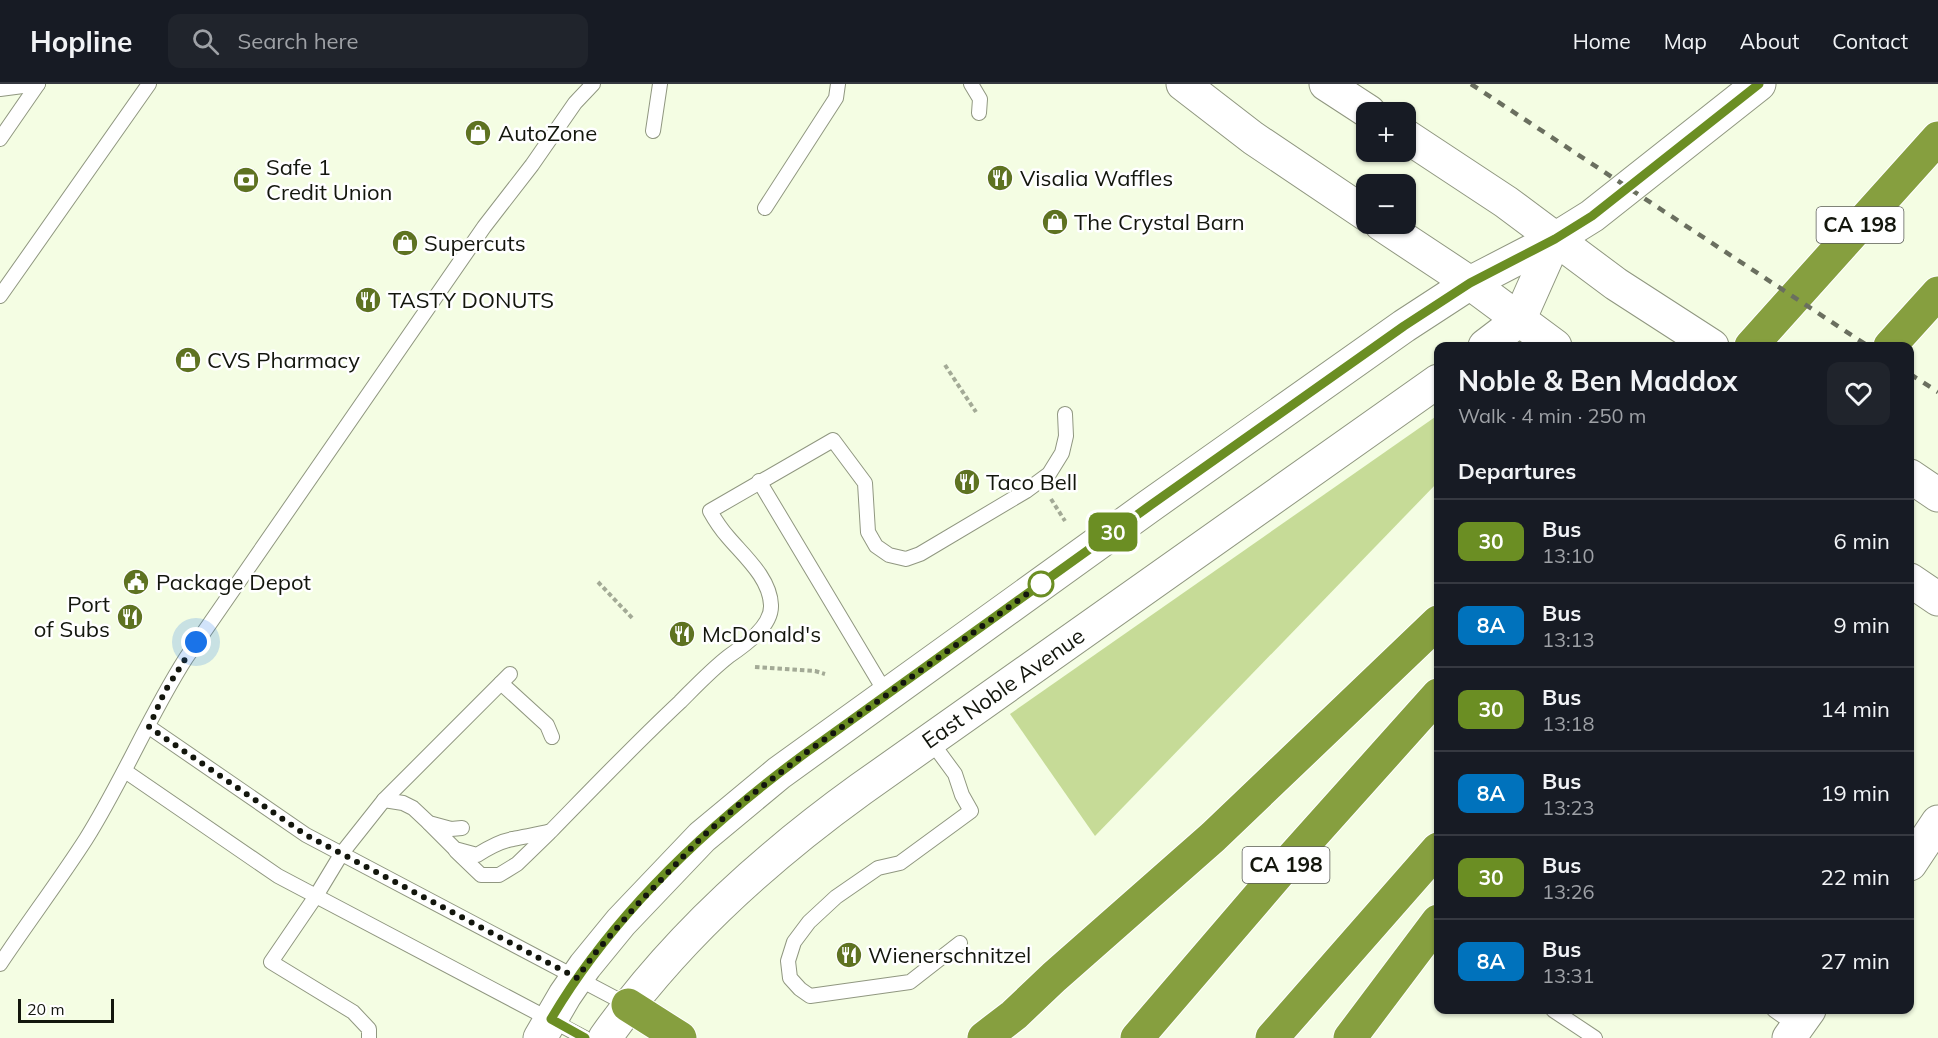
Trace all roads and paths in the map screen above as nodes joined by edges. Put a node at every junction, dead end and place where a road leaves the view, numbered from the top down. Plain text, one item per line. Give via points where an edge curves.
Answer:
1 (149, 84) edge
2 (592, 84) edge
3 (660, 84) edge
4 (838, 84) edge
5 (971, 84) edge
6 (1183, 84) edge
7 (1326, 84) edge
8 (1759, 84) edge
9 (0, 89) edge
10 (1356, 104) edge
11 (979, 113) dead end
12 (653, 131) dead end
13 (1938, 138) edge
14 (0, 139) edge
15 (1416, 143) edge
16 (1356, 207) edge
17 (765, 208) dead end
18 (1396, 234) edge
19 (1555, 239) junction
20 (1470, 283) junction
21 (1938, 293) edge
22 (0, 296) edge
23 (1781, 312) junction
24 (1519, 320) junction
25 (1490, 342) edge
26 (1549, 342) edge
27 (1706, 342) edge
28 (1746, 342) edge
29 (1755, 342) edge
30 (1894, 342) edge
31 (945, 365) dead end
32 (1434, 384) edge
33 (976, 412) dead end
34 (1065, 414) dead end
35 (759, 481) junction
36 (1046, 491) dead end
37 (1065, 521) dead end
38 (598, 582) dead end
39 (1914, 583) edge
40 (1938, 599) edge
41 (633, 620) dead end
42 (1434, 626) edge
43 (751, 666) dead end
44 (825, 674) dead end
45 (887, 695) junction
46 (1434, 699) edge
47 (149, 727) junction
48 (552, 737) dead end
49 (930, 740) junction
50 (125, 771) junction
51 (384, 800) junction
52 (429, 822) junction
53 (1938, 822) edge
54 (462, 828) dead end
55 (551, 831) junction
56 (455, 849) junction
57 (342, 853) junction
58 (1914, 853) edge
59 (1434, 854) edge
60 (316, 896) junction
61 (1434, 926) edge
62 (960, 943) dead end
63 (0, 964) edge
64 (577, 978) junction
65 (628, 1005) junction
66 (1559, 1014) edge
67 (545, 1029) edge
68 (369, 1038) edge
69 (585, 1038) edge
70 (605, 1038) edge
71 (680, 1038) edge
72 (984, 1038) edge
73 (1137, 1038) edge
74 (1272, 1038) edge
75 (1350, 1038) edge
76 (1595, 1038) edge

1 - 22 lane
2 - 47 lane via 484,227 232,590 165,691
3 - 12 lane
4 - 17 lane via 836,98
5 - 11 lane via 980,99
6 - 16 main road via 1253,138
7 - 10 main road
8 - 19 main road via 1601,209
9 - 14 lane via 38,84
13 - 23 highway, CA 198
15 - 19 main road
18 - 20 main road
19 - 20 main road
19 - 24 main road
19 - 27 main road
20 - 24 main road
20 - 45 main road via 1224,453
21 - 30 highway
23 - 28 highway
23 - 29 highway, CA 198
24 - 25 main road
24 - 26 main road
31 - 33 path
32 - 49 main road, East Noble Avenue
34 - 35 lane via 1062,453 1048,474 1026,491 906,559 889,555 876,546 868,532 865,483 833,440
35 - 45 lane
35 - 55 lane via 710,511 764,581 771,607 765,622 751,640 710,671
36 - 37 path
38 - 41 path
39 - 40 main road
42 - 72 highway via 1213,837
43 - 44 path
45 - 64 main road via 779,773 702,837 621,922
46 - 73 highway, CA 198
47 - 50 lane
47 - 57 lane via 306,835
48 - 51 lane via 547,725 506,678
49 - 62 lane via 955,774 971,811 900,863 878,868 836,897 794,942 788,962 790,978 810,996 910,982
49 - 65 main road, East Noble Avenue via 778,852 690,935
50 - 60 lane via 278,876
50 - 63 lane via 86,839
51 - 52 lane via 403,802
51 - 57 lane
52 - 54 lane
52 - 56 lane
53 - 58 main road
55 - 56 lane via 511,839 477,855
55 - 56 lane via 517,864 499,875 481,875
57 - 60 lane
57 - 64 lane
59 - 74 highway
60 - 67 lane
60 - 68 lane via 271,962 353,1012 369,1029
61 - 75 highway
64 - 65 lane
64 - 67 main road
65 - 70 main road, East Noble Avenue
65 - 71 highway
66 - 76 lane
67 - 69 lane

